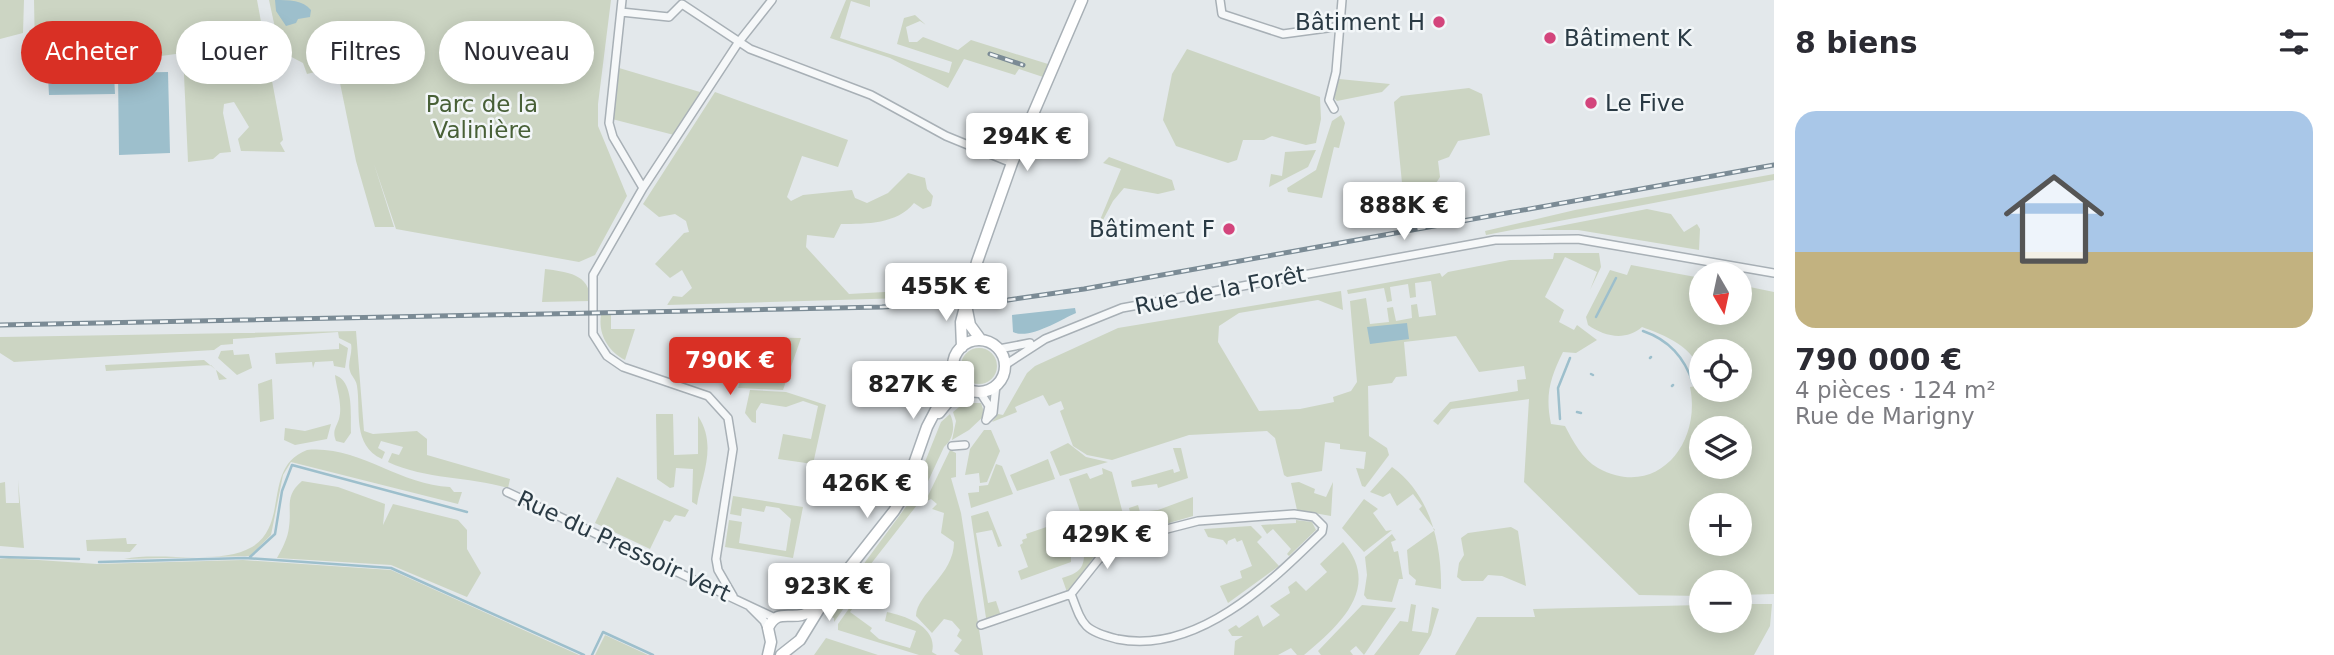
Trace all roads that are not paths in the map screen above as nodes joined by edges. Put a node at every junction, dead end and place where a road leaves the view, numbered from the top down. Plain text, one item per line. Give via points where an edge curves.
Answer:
1 (622, 0) edge
2 (772, 0) edge
3 (1082, 0) edge
4 (1342, 0) edge
5 (682, 2) edge
6 (1220, 2) edge
7 (621, 12) junction
8 (1342, 26) junction
9 (738, 43) junction
10 (1334, 109) dead end
11 (1012, 163) junction
12 (643, 188) junction
13 (1774, 274) edge
14 (966, 305) junction
15 (1045, 339) junction
16 (981, 341) junction
17 (962, 347) junction
18 (999, 349) junction
19 (1005, 365) junction
20 (955, 373) junction
21 (996, 385) junction
22 (974, 390) junction
23 (965, 445) dead end
24 (952, 446) dead end
25 (920, 451) junction
26 (507, 492) dead end
27 (1071, 594) junction
28 (733, 596) junction
29 (827, 596) junction
30 (741, 600) junction
31 (792, 616) junction
32 (775, 618) junction
33 (981, 625) dead end
34 (768, 631) junction
35 (802, 635) junction
36 (771, 642) junction
37 (783, 652) edge
38 (768, 655) edge

1 - 7 street
2 - 9 street
3 - 11 main road
4 - 8 street
5 - 7 street via 669,17
5 - 9 street
6 - 8 street via 1222,14 1283,34
7 - 12 street via 609,123
8 - 10 street via 1329,100
9 - 11 street via 871,95 956,141
9 - 12 street
11 - 14 main road
12 - 28 street via 593,275 593,334 607,356 623,367 708,396 728,418 733,450 716,559
13 - 15 street, Rue de la Forêt via 1578,239 1495,240 1122,308
14 - 16 main road via 970,325
14 - 17 main road
15 - 18 street, Rue de la Forêt
15 - 19 street, Rue de la Forêt
16 - 17 main road
16 - 18 main road
17 - 20 main road via 954,361
18 - 19 main road
19 - 21 main road
20 - 22 main road via 960,383
20 - 25 main road
21 - 22 main road
21 - 22 street via 993,413 986,420 989,406
22 - 25 main road via 959,393 942,409
23 - 24 street
25 - 29 main road via 894,511
26 - 28 street, Rue du Pressoir Vert
27 - 27 street via 1099,559 1135,540 1198,521 1294,514 1314,517 1323,526 1280,573 1205,627 1174,640 1150,645 1093,633 1082,623
27 - 33 street
28 - 30 street, Rue du Pressoir Vert
29 - 31 main road via 808,613
29 - 35 main road
30 - 32 street, Rue du Pressoir Vert
30 - 34 street, Rue du Pressoir Vert via 764,621
31 - 32 main road
31 - 35 main road via 800,623
32 - 34 main road
34 - 36 main road
35 - 37 main road
36 - 37 main road
36 - 38 main road

